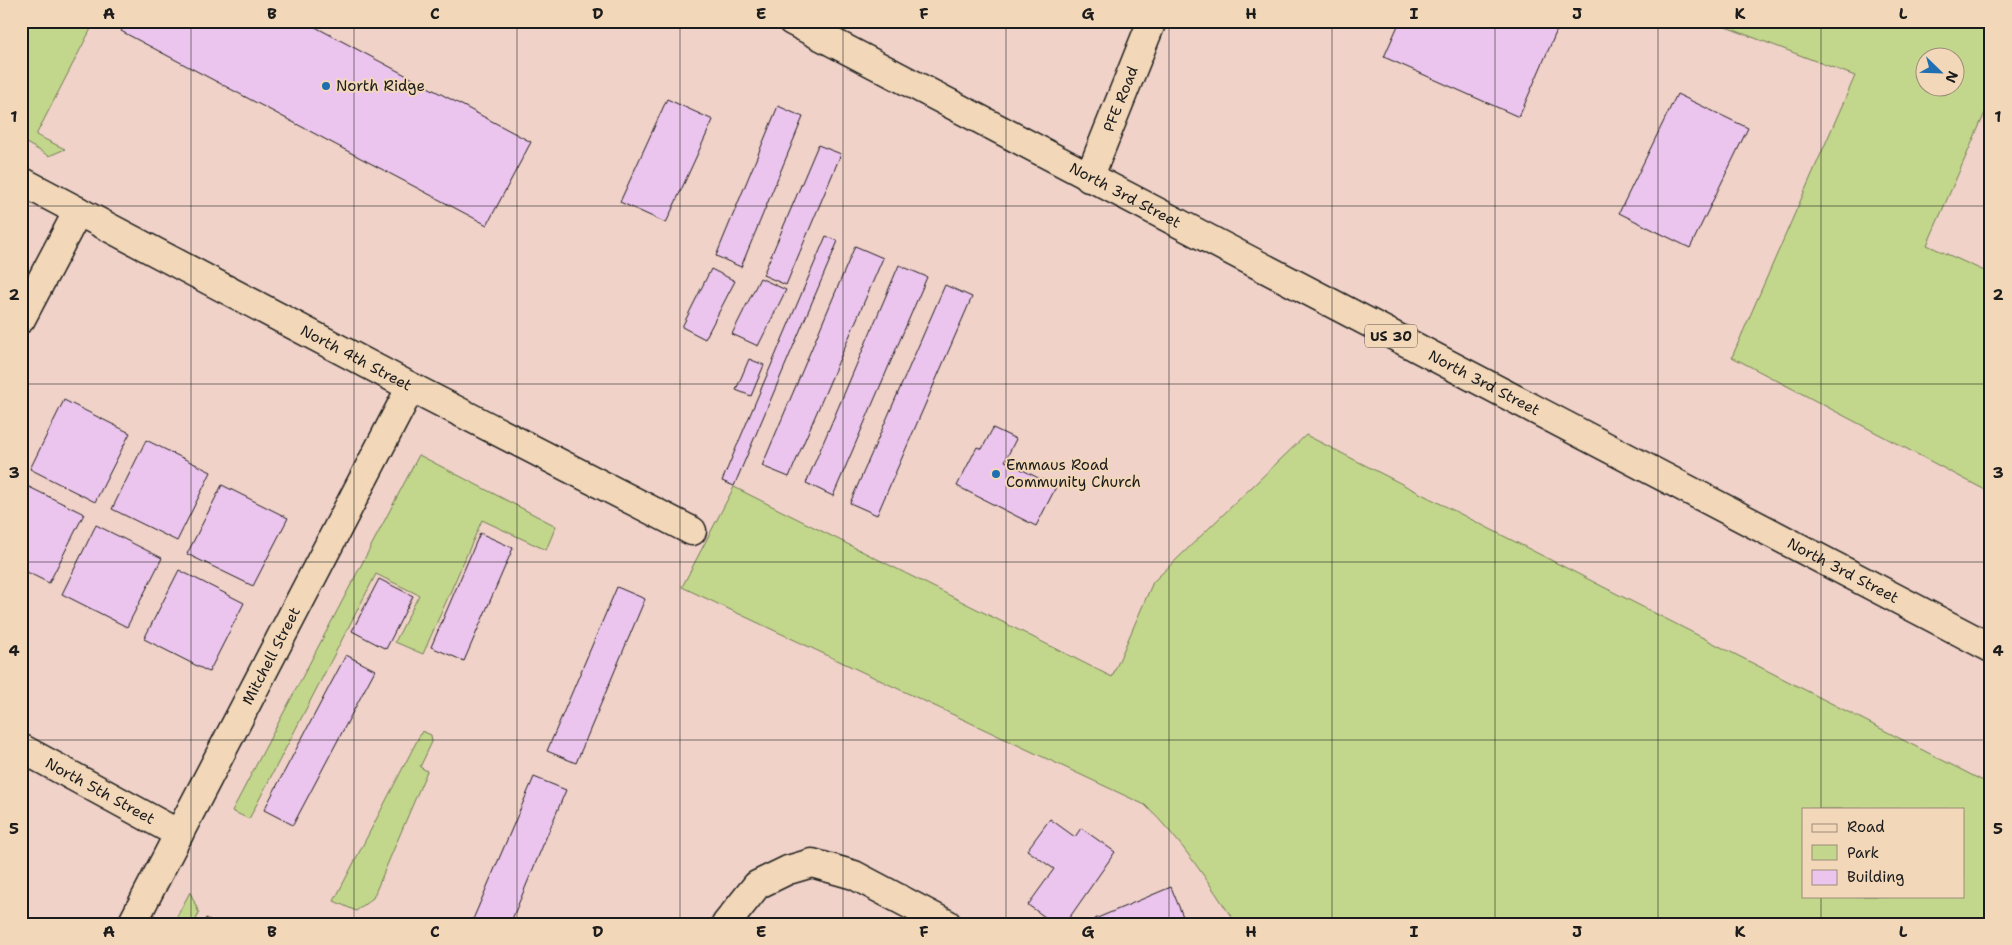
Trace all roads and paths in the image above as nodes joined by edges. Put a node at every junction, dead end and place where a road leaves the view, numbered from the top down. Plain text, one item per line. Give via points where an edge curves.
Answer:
1 (792, 21) edge
2 (1152, 21) edge
3 (1088, 178) junction
4 (21, 181) edge
5 (78, 211) junction
6 (24, 310) edge
7 (411, 387) junction
8 (692, 531) dead end
9 (1991, 648) edge
10 (21, 748) edge
11 (178, 834) junction
12 (132, 924) edge
13 (726, 924) edge
14 (947, 924) edge

1 - 3 street, North 3rd Street / US 30
2 - 3 street, PFE Road
3 - 9 street, North 3rd Street / US 30
4 - 5 street, North 4th Street
5 - 6 street
5 - 7 street, North 4th Street
7 - 8 street, North 4th Street
7 - 11 street, Mitchell Street
10 - 11 street, North 5th Street
11 - 12 street, Mitchell Street
13 - 14 street via 757,885 812,863 854,875

